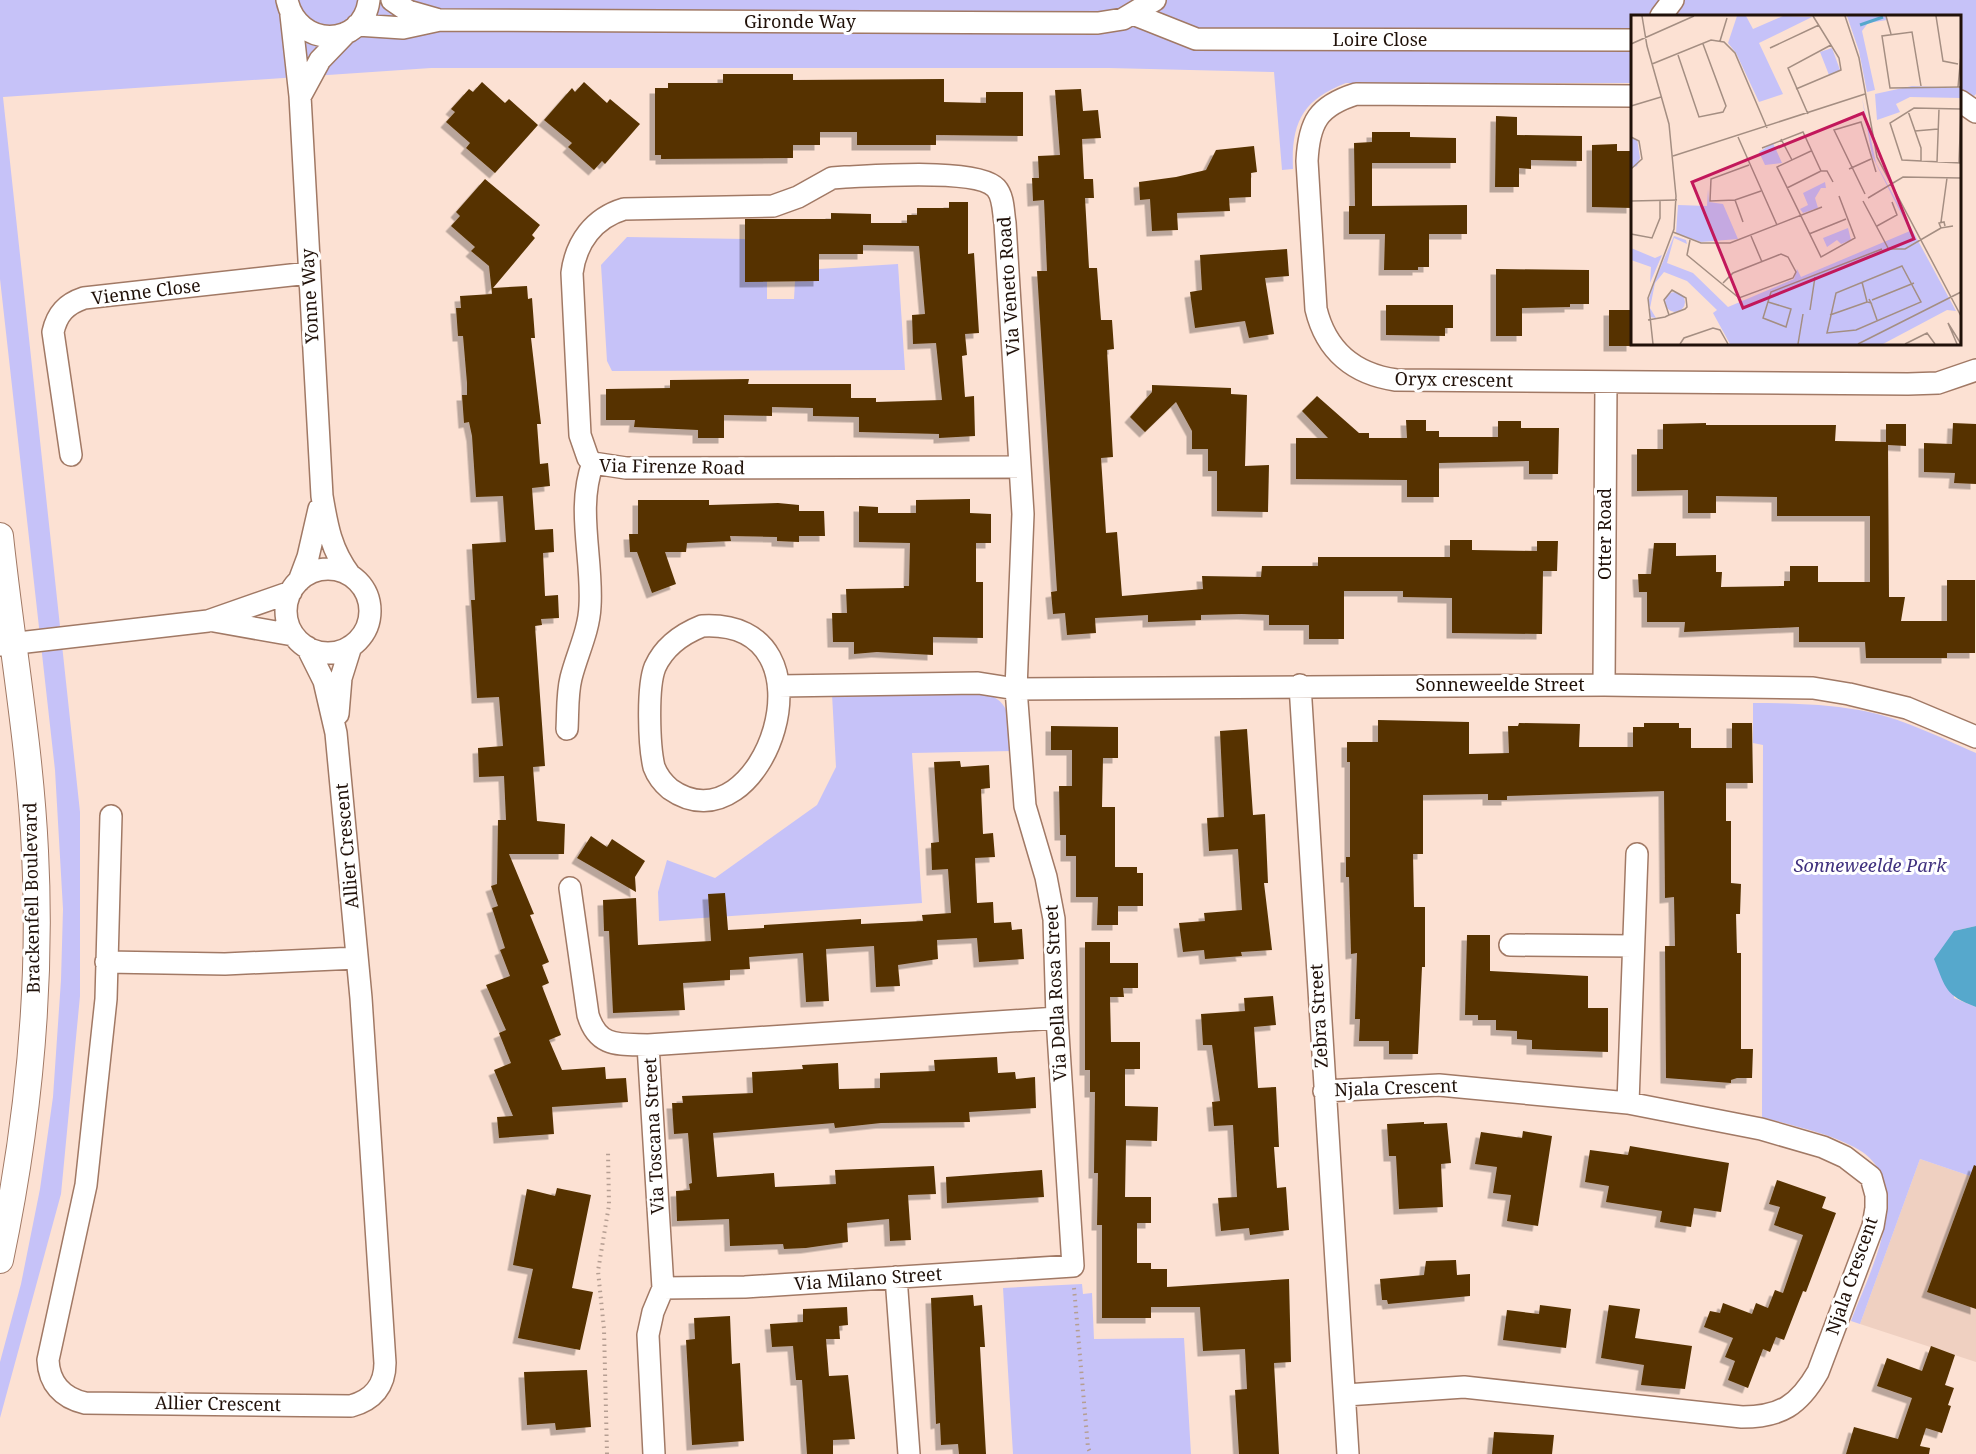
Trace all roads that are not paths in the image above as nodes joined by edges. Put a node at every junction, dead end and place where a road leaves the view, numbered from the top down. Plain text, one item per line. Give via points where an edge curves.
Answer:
1 (369, 0) edge
2 (392, 0) edge
3 (1155, 0) edge
4 (1673, 0) edge
5 (287, 4) edge
6 (1133, 14) junction
7 (1662, 15) edge
8 (440, 20) junction
9 (351, 29) junction
10 (1631, 40) edge
11 (300, 96) junction
12 (1631, 96) edge
13 (1961, 102) edge
14 (1976, 112) edge
15 (309, 273) junction
16 (1969, 373) edge
17 (1606, 383) junction
18 (71, 456) dead end
19 (593, 463) junction
20 (1019, 467) junction
21 (322, 496) junction
22 (0, 536) edge
23 (350, 575) junction
24 (295, 586) junction
25 (208, 621) junction
26 (300, 641) junction
27 (6, 645) edge
28 (351, 646) junction
29 (1300, 685) junction
30 (1604, 685) junction
31 (779, 686) junction
32 (1016, 688) junction
33 (567, 729) dead end
34 (336, 733) junction
35 (1976, 737) edge
36 (111, 816) dead end
37 (1636, 854) dead end
38 (570, 888) dead end
39 (1510, 945) dead end
40 (1633, 946) junction
41 (357, 958) junction
42 (106, 962) junction
43 (1057, 1018) junction
44 (648, 1045) junction
45 (1324, 1091) junction
46 (1628, 1103) junction
47 (0, 1260) edge
48 (1073, 1266) joint
49 (896, 1277) junction
50 (663, 1288) junction
51 (1346, 1395) junction
52 (654, 1454) edge
53 (909, 1454) edge
54 (1348, 1454) edge

1 - 9 street via 368,8
2 - 8 street via 408,11
3 - 6 street, Gironde Way
4 - 7 street
5 - 9 street via 299,26 311,33 324,37
5 - 11 street, Yonne Way
6 - 8 street, Gironde Way via 1098,22
6 - 10 street, Loire Close via 1196,39
8 - 9 street via 403,28
9 - 11 street via 320,60
11 - 15 street, Yonne Way
12 - 17 street, Oryx crescent via 1356,94 1336,100 1323,111 1308,140 1316,309 1320,327 1348,364 1364,373 1396,380
13 - 14 street
15 - 18 street, Vienne Close via 84,298 67,306 53,332
15 - 21 street, Yonne Way
16 - 17 street, Oryx crescent via 1938,383 1908,384
17 - 30 street, Otter Road
19 - 20 street, Via Firenze Road via 627,468
19 - 20 street, Via Veneto Road via 580,435 573,273 580,242 599,221 624,209 773,206 832,178 948,175 987,181 1001,197 1013,325
19 - 33 street, Via Firenze Road via 585,498 591,606 569,687
20 - 32 street, Via Veneto Road via 1023,544
21 - 23 street, Yonne Way via 329,538 337,559
21 - 24 street, Yonne Way via 308,557
22 - 27 street, Brackenfell Boulevard
23 - 24 street via 324,569
23 - 28 street via 361,584 371,610 362,637
24 - 25 street
24 - 26 street via 287,604 287,618
25 - 26 street
25 - 27 street
26 - 28 street via 325,653
26 - 34 street, Allier Crescent via 324,681
27 - 47 street, Brackenfell Boulevard via 26,743 35,850 37,960 26,1105
28 - 34 street, Allier Crescent via 341,678
29 - 30 street, Sonneweelde Street
29 - 32 street, Sonneweelde Street
29 - 45 street, Zebra Street
30 - 35 street, Sonneweelde Street via 1813,688 1907,708
31 - 31 street via 771,744 758,768 746,780 729,793 705,800 681,795 660,779 653,751 653,680 662,655 677,639 702,626 732,628 767,653
31 - 32 street, Sonneweelde Street via 978,683
32 - 43 street, Via Della Rosa Street via 1025,806 1053,911
34 - 41 street, Allier Crescent
36 - 42 street, Allier Crescent
37 - 40 street
38 - 44 street via 591,1024 608,1042
39 - 40 street
40 - 46 street
41 - 42 street via 225,964
41 - 42 street, Allier Crescent via 385,1374 375,1394 351,1406 85,1403 68,1398 55,1386 48,1360 86,1185
43 - 44 street, Via Toscana Street
43 - 48 street, Via Della Rosa Street
44 - 50 street, Via Toscana Street
45 - 46 street, Njala Crescent via 1438,1085
45 - 51 street, Zebra Street
46 - 51 street, Njala Crescent via 1761,1129 1823,1147 1845,1157 1871,1177 1876,1195 1872,1226 1818,1372 1807,1391 1778,1413 1760,1417 1464,1387
48 - 49 street, Via Milano Street
49 - 50 street, Via Milano Street
49 - 53 street
50 - 52 street, Via Toscana Street via 648,1335
51 - 54 street, Zebra Street

